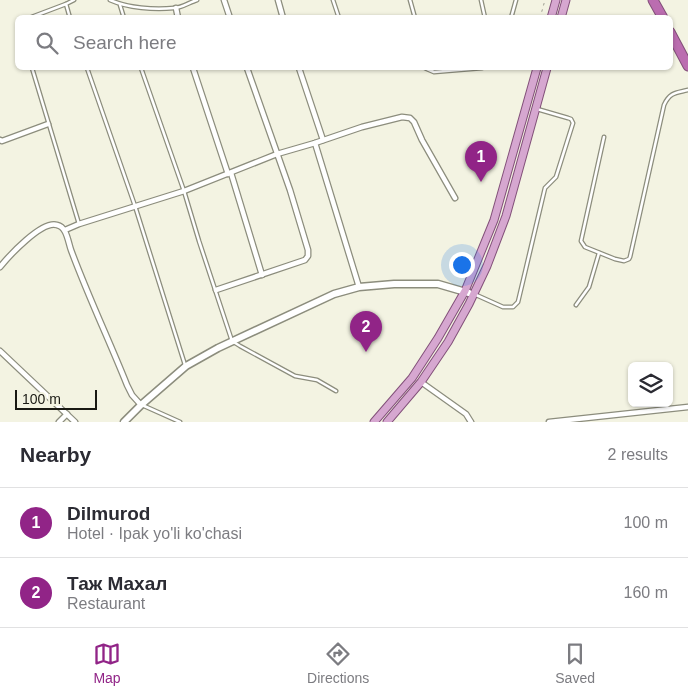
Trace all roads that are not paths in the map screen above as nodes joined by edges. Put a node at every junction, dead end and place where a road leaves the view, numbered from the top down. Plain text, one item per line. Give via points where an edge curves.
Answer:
1 (74, 0) edge
2 (110, 0) edge
3 (196, 0) edge
4 (224, 0) edge
5 (278, 0) edge
6 (333, 0) edge
7 (410, 0) edge
8 (481, 0) edge
9 (516, 0) edge
10 (556, 0) edge
11 (566, 0) edge
12 (655, 0) edge
13 (66, 4) junction
14 (120, 4) junction
15 (176, 8) junction
16 (37, 15) edge
17 (69, 15) edge
18 (123, 15) edge
19 (177, 15) edge
20 (229, 15) edge
21 (283, 15) edge
22 (338, 15) edge
23 (414, 15) edge
24 (484, 15) edge
25 (512, 15) edge
26 (552, 15) edge
27 (562, 15) edge
28 (661, 15) edge
29 (673, 38) edge
30 (688, 66) edge
31 (33, 70) edge
32 (88, 70) edge
33 (143, 70) edge
34 (194, 70) edge
35 (248, 70) edge
36 (300, 70) edge
37 (429, 70) edge
38 (458, 70) edge
39 (535, 70) edge
40 (546, 70) edge
41 (688, 90) edge
42 (536, 109) junction
43 (48, 124) junction
44 (604, 137) dead end
45 (0, 140) edge
46 (323, 140) junction
47 (315, 143) junction
48 (277, 154) junction
49 (230, 173) junction
50 (184, 191) junction
51 (455, 198) dead end
52 (134, 206) junction
53 (79, 224) junction
54 (65, 230) junction
55 (599, 253) junction
56 (0, 266) edge
57 (262, 275) junction
58 (359, 287) junction
59 (216, 290) junction
60 (465, 291) junction
61 (474, 294) junction
62 (576, 304) dead end
63 (232, 341) junction
64 (0, 351) edge
65 (186, 366) junction
66 (421, 382) junction
67 (336, 391) dead end
68 (141, 405) junction
69 (688, 407) edge
70 (67, 414) junction
71 (60, 422) edge
72 (75, 422) edge
73 (124, 422) edge
74 (180, 422) edge
75 (374, 422) edge
76 (387, 422) edge
77 (471, 422) edge
78 (549, 422) edge

1 - 13 lane
2 - 14 lane
3 - 15 lane
4 - 20 street
5 - 21 street
6 - 22 lane
7 - 23 lane
8 - 24 lane
9 - 25 lane
10 - 26 main road
11 - 27 main road
12 - 28 highway
13 - 16 lane
13 - 17 lane
14 - 15 lane
14 - 18 lane
15 - 19 street
29 - 30 highway
31 - 43 lane
32 - 52 lane
33 - 50 lane
34 - 49 street
35 - 48 street
36 - 46 street
37 - 38 lane
39 - 60 main road via 494,220
40 - 42 main road
41 - 55 lane via 672,94 664,105 630,257 620,261
42 - 61 main road via 506,216
42 - 61 lane via 571,119 572,124 556,177 545,188 518,302 513,307 503,307
43 - 45 street
43 - 53 lane
44 - 55 lane via 581,241 585,247
46 - 47 street
46 - 51 street via 362,126 410,118
47 - 48 street
47 - 58 street
48 - 49 street
48 - 57 street via 308,256 305,260
49 - 50 street
49 - 57 street
50 - 52 street
50 - 59 lane
52 - 53 street
52 - 65 lane
53 - 54 street
54 - 56 street via 57,224 43,228
54 - 68 street via 127,385
55 - 62 lane via 589,287
57 - 59 street
58 - 60 main road via 438,284
58 - 63 main road via 334,294
59 - 63 lane
60 - 61 main road
60 - 75 main road via 412,378
61 - 66 main road
63 - 65 main road
63 - 67 lane via 295,376 317,380
64 - 70 street
65 - 68 main road
66 - 76 main road
66 - 77 street via 466,414
68 - 73 main road
68 - 74 lane
69 - 78 street
70 - 71 street
70 - 72 street

